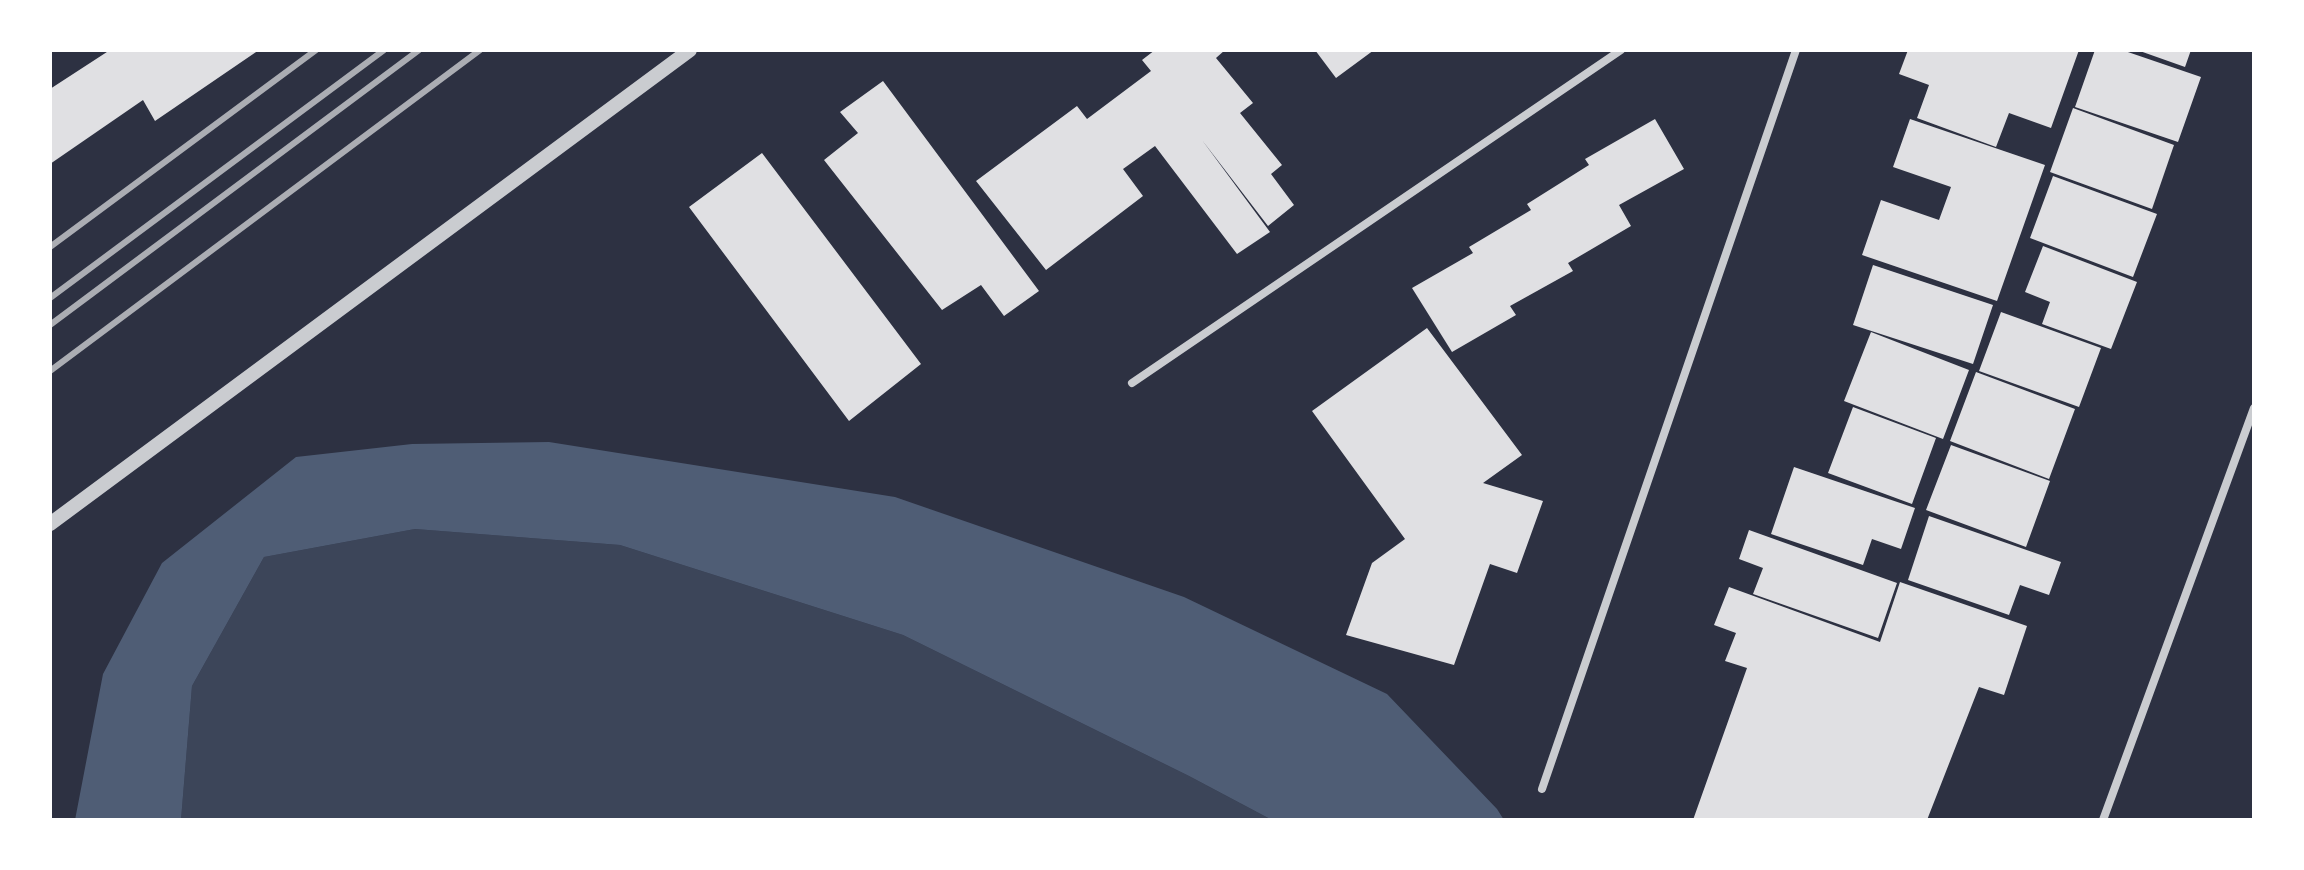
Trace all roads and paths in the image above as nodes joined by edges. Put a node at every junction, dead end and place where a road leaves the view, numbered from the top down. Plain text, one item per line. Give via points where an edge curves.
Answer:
1 (690, 50) edge
2 (1621, 50) edge
3 (1796, 50) edge
4 (1132, 383) dead end
5 (2254, 408) edge
6 (50, 524) edge
7 (1542, 789) dead end
8 (2103, 820) edge

1 - 6 street
2 - 4 street
3 - 7 street
5 - 8 street

